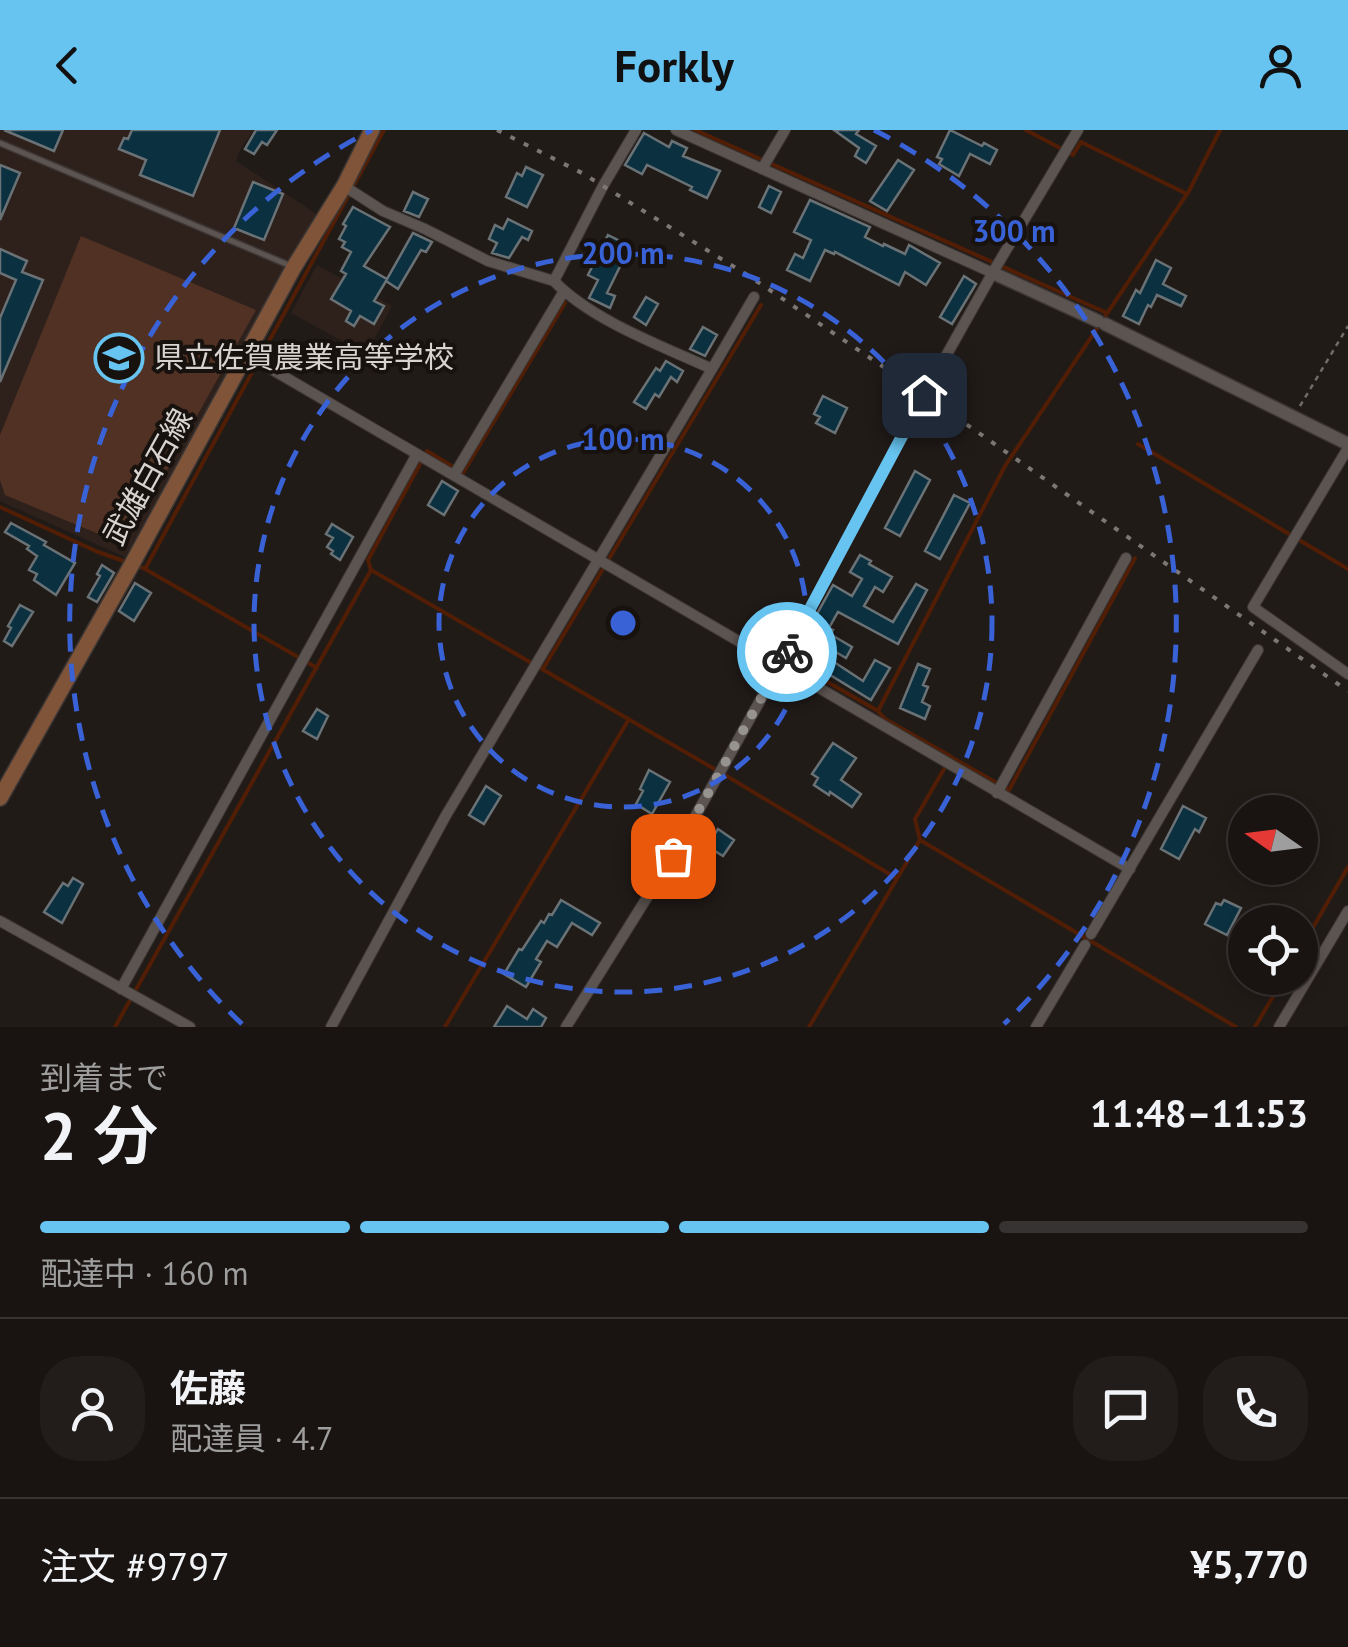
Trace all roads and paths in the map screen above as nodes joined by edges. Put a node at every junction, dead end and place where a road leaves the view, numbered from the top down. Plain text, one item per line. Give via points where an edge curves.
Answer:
1 (372, 130) edge
2 (636, 130) edge
3 (676, 130) edge
4 (785, 130) edge
5 (1078, 130) edge
6 (0, 143) edge
7 (764, 165) junction
8 (349, 189) junction
9 (294, 267) junction
10 (996, 268) junction
11 (554, 281) junction
12 (564, 292) junction
13 (754, 297) dead end
14 (1348, 326) edge
15 (253, 359) junction
16 (712, 369) junction
17 (1294, 417) junction
18 (1348, 446) edge
19 (421, 456) junction
20 (457, 471) junction
21 (1126, 558) dead end
22 (604, 562) junction
23 (1258, 650) dead end
24 (780, 666) junction
25 (1348, 674) edge
26 (1000, 788) junction
27 (0, 798) edge
28 (1130, 868) junction
29 (1348, 911) edge
30 (0, 921) edge
31 (129, 993) junction
32 (190, 1027) edge
33 (331, 1027) edge
34 (566, 1027) edge
35 (1036, 1027) edge
36 (1279, 1027) edge

1 - 8 main road, 武雄白石線
2 - 11 street
3 - 7 street
4 - 7 street
5 - 10 street
6 - 9 lane
7 - 10 street
8 - 9 main road, 武雄白石線
8 - 11 street via 488,262
9 - 15 main road, 武雄白石線
10 - 17 street
10 - 24 street
11 - 12 street
12 - 16 street
12 - 20 street
13 - 16 street
14 - 17 path
15 - 19 street
15 - 27 main road, 武雄白石線
16 - 22 street
17 - 18 street
18 - 25 street via 1253,608
19 - 20 street
19 - 31 street via 303,662
20 - 22 street
21 - 26 street
22 - 24 street
22 - 33 street via 445,817
23 - 28 street
24 - 26 street
24 - 34 street
26 - 28 street
28 - 35 street
29 - 36 street
30 - 31 street
31 - 32 street

